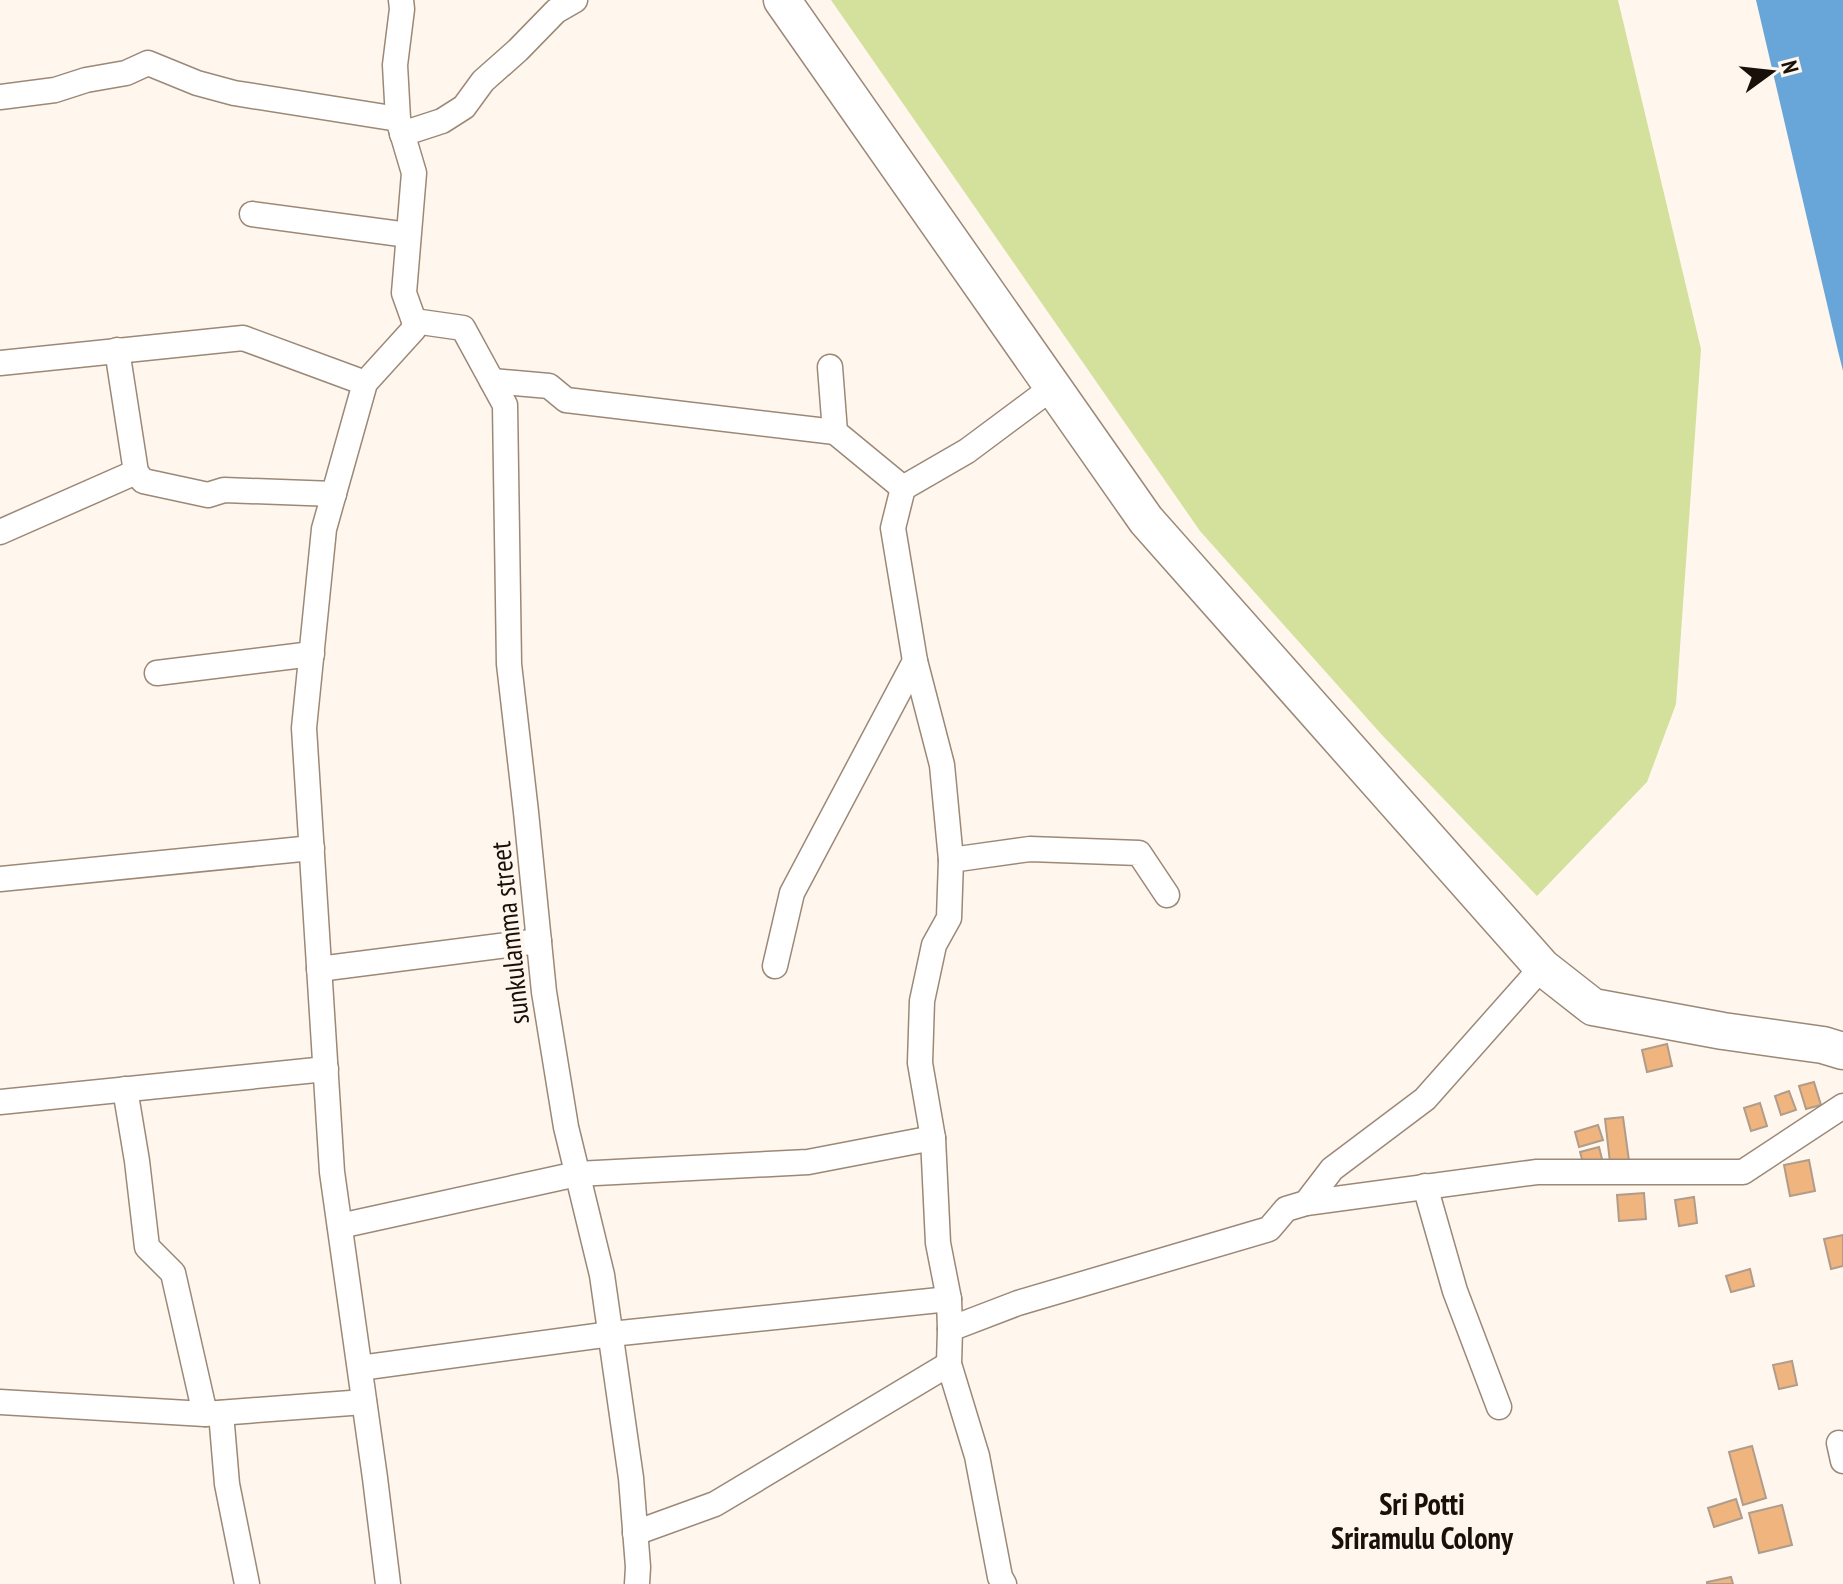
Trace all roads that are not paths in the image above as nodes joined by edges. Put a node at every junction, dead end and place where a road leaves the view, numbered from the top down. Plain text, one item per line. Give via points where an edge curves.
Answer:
1 (401, 0) edge
2 (575, 0) edge
3 (782, 0) edge
4 (0, 97) edge
5 (400, 126) junction
6 (252, 214) dead end
7 (408, 235) junction
8 (414, 321) junction
9 (117, 350) junction
10 (0, 363) edge
11 (830, 367) dead end
12 (492, 381) junction
13 (365, 383) junction
14 (1053, 387) junction
15 (835, 432) junction
16 (136, 472) junction
17 (903, 488) junction
18 (334, 494) junction
19 (0, 532) edge
20 (312, 654) junction
21 (915, 661) junction
22 (157, 673) dead end
23 (312, 848) junction
24 (951, 860) junction
25 (0, 879) edge
26 (1167, 895) dead end
27 (539, 941) junction
28 (775, 966) dead end
29 (1542, 967) junction
30 (319, 969) junction
31 (1843, 1051) edge
32 (326, 1069) junction
33 (125, 1089) junction
34 (0, 1102) edge
35 (1843, 1106) edge
36 (933, 1138) junction
37 (577, 1174) junction
38 (1425, 1186) junction
39 (1306, 1203) junction
40 (340, 1226) junction
41 (949, 1299) junction
42 (950, 1329) junction
43 (611, 1334) junction
44 (949, 1364) junction
45 (360, 1368) junction
46 (0, 1402) edge
47 (364, 1402) junction
48 (1499, 1407) dead end
49 (213, 1413) junction
50 (635, 1533) junction
51 (247, 1584) edge
52 (388, 1584) edge
53 (637, 1584) edge
54 (1004, 1584) edge

1 - 5 street via 395,65
2 - 5 street via 556,11 483,81 464,107 442,121
3 - 14 main road
4 - 5 street via 55,90 148,63 234,93
5 - 7 street via 414,173
6 - 7 street
7 - 8 street via 404,293
8 - 12 street, sunkulamma street via 463,328
8 - 13 street via 414,329
9 - 10 street
9 - 13 street via 243,338
9 - 16 street
11 - 15 street
12 - 15 street via 549,386 566,400
12 - 27 street, sunkulamma street via 505,405 509,664
13 - 18 street
14 - 17 street via 967,451
14 - 29 main road via 1146,520
15 - 17 street
16 - 18 street via 143,481 208,495 224,490
16 - 19 street
17 - 21 street via 893,528
18 - 20 street via 324,529
20 - 22 street
20 - 23 street via 304,728
21 - 24 street via 942,765
21 - 28 street via 792,893
23 - 25 street
23 - 30 street
24 - 26 street via 1030,849 1139,853
24 - 36 street via 949,918 934,945 922,1001 920,1063
27 - 30 street
27 - 37 street, sunkulamma street
29 - 31 main road via 1593,1007
29 - 39 street via 1425,1099 1332,1169
30 - 32 street
32 - 33 street
32 - 40 street
33 - 34 street
33 - 49 street via 147,1247 173,1273
35 - 38 street via 1743,1172 1537,1172
36 - 37 street via 808,1162
36 - 41 street via 938,1243
37 - 40 street
37 - 43 street, sunkulamma street
38 - 39 street
38 - 48 street via 1455,1291
39 - 42 street via 1286,1209 1269,1229 1018,1303
40 - 45 street
41 - 42 street
41 - 43 street
42 - 44 street
43 - 45 street
43 - 50 street, sunkulamma street
44 - 50 street via 715,1504
44 - 54 street via 977,1456
45 - 47 street
46 - 49 street
47 - 49 street
47 - 52 street
49 - 51 street
50 - 53 street, sunkulamma street

